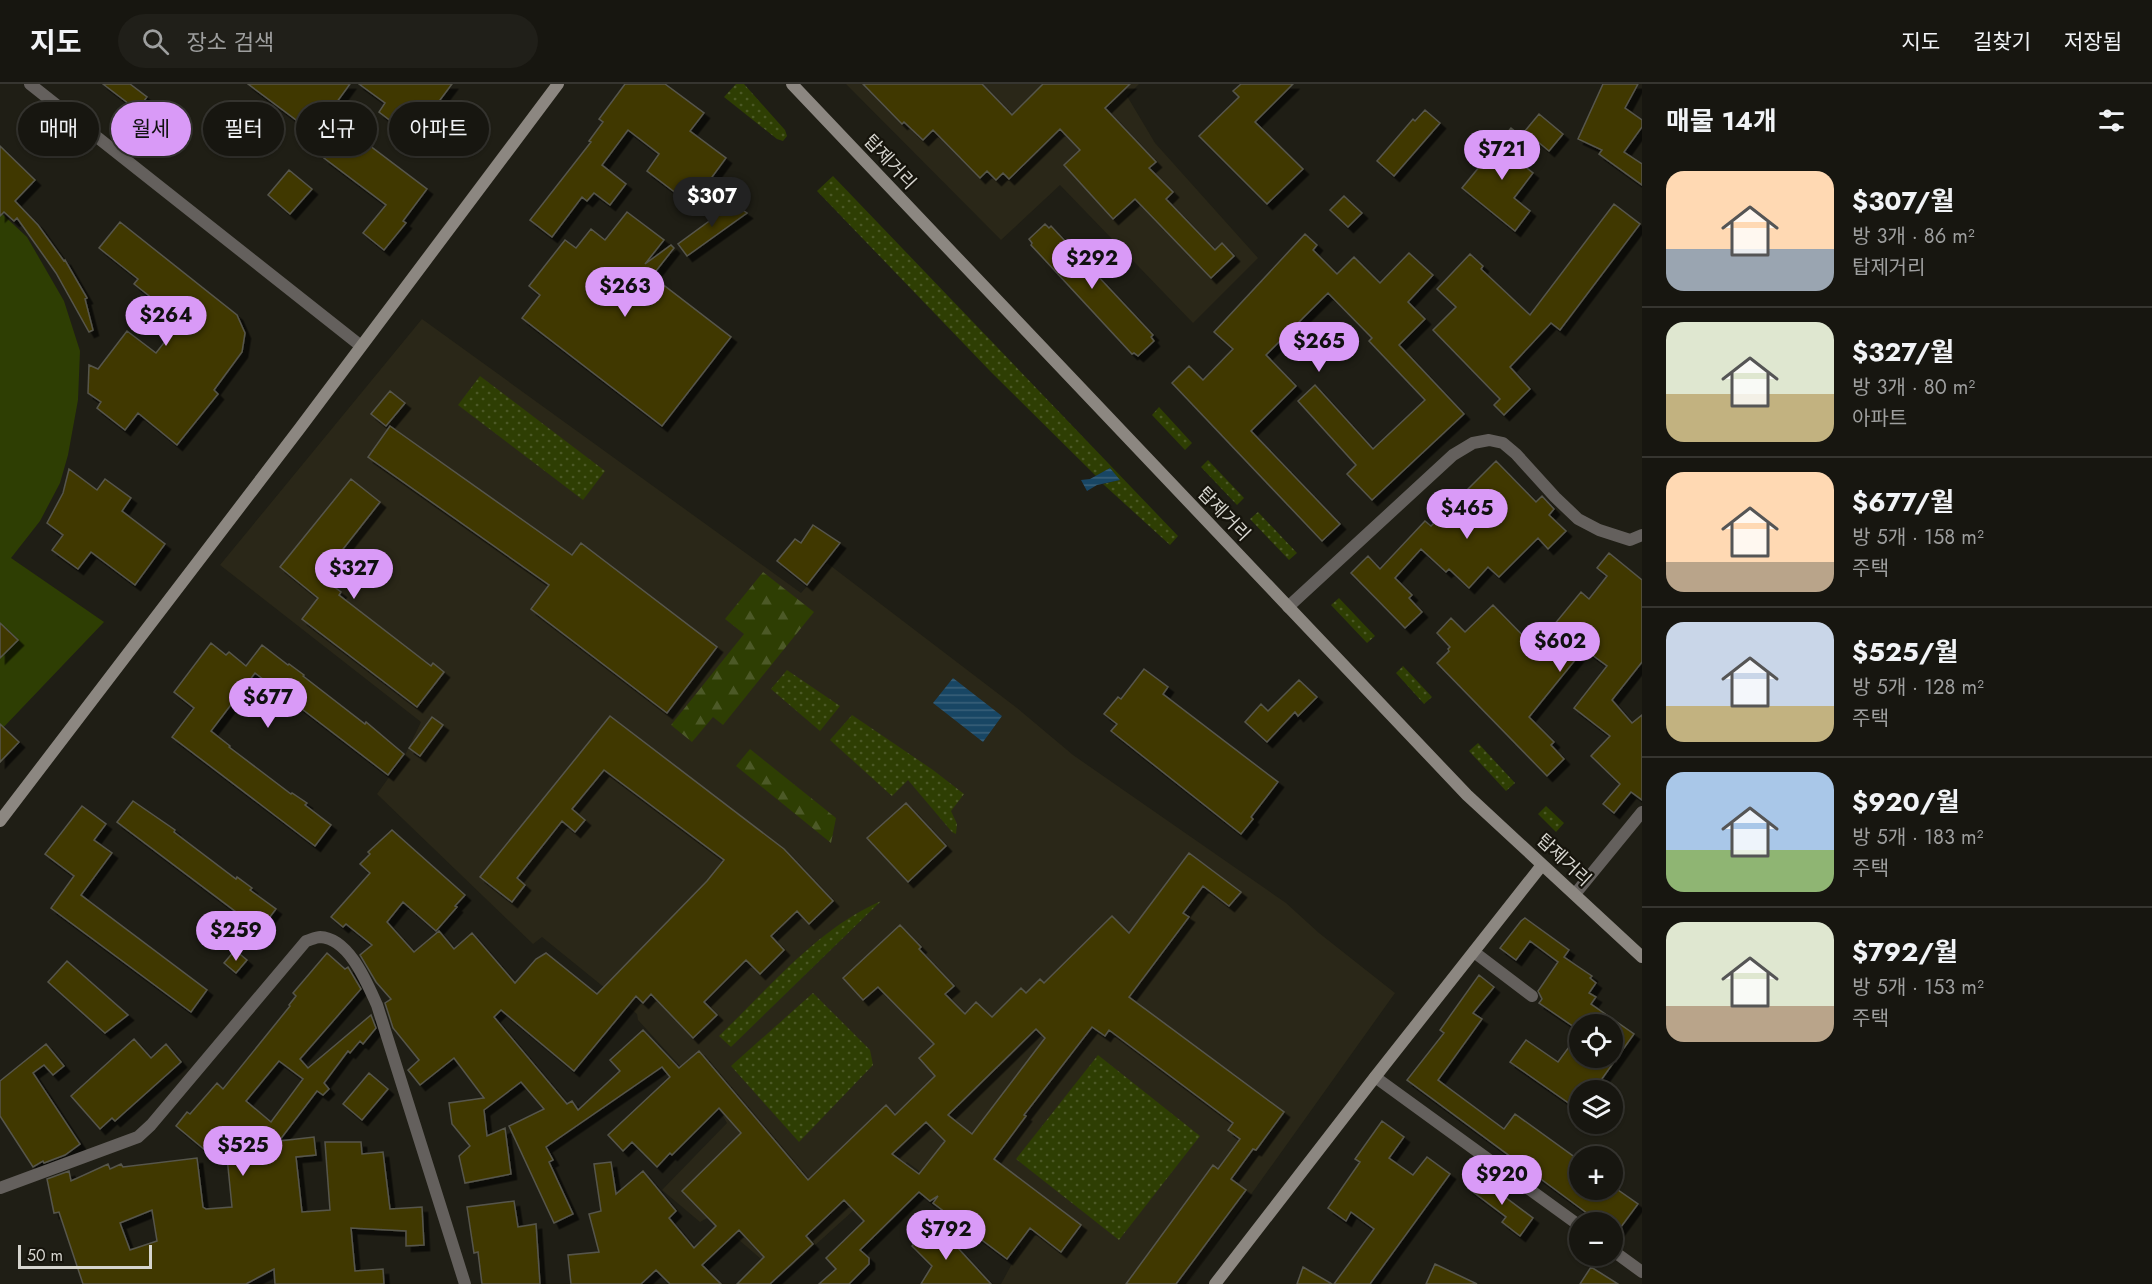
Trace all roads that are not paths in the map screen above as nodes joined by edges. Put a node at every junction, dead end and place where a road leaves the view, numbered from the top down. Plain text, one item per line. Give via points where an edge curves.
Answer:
1 (30, 84) edge
2 (558, 84) edge
3 (792, 84) edge
4 (361, 346) junction
5 (1642, 535) edge
6 (1288, 607) junction
7 (1642, 812) edge
8 (0, 821) edge
9 (1542, 866) junction
10 (1575, 894) junction
11 (1474, 952) junction
12 (1642, 957) edge
13 (1532, 996) dead end
14 (1375, 1077) junction
15 (0, 1188) edge
16 (1569, 1218) edge
17 (1623, 1258) edge
18 (1642, 1272) edge
19 (465, 1284) edge
20 (1215, 1284) edge

1 - 4 street
2 - 4 street
3 - 6 street, 탑제거리
4 - 8 street
5 - 6 street via 1630,540 1578,519 1503,443 1473,443 1453,455
6 - 9 street, 탑제거리 via 1467,795
7 - 10 street
9 - 10 street, 탑제거리
9 - 11 street
10 - 12 street, 탑제거리
11 - 13 street
11 - 14 street
14 - 16 street
14 - 20 street
15 - 19 street via 138,1137 306,941 320,937 335,941 356,962 377,1005
17 - 18 street

